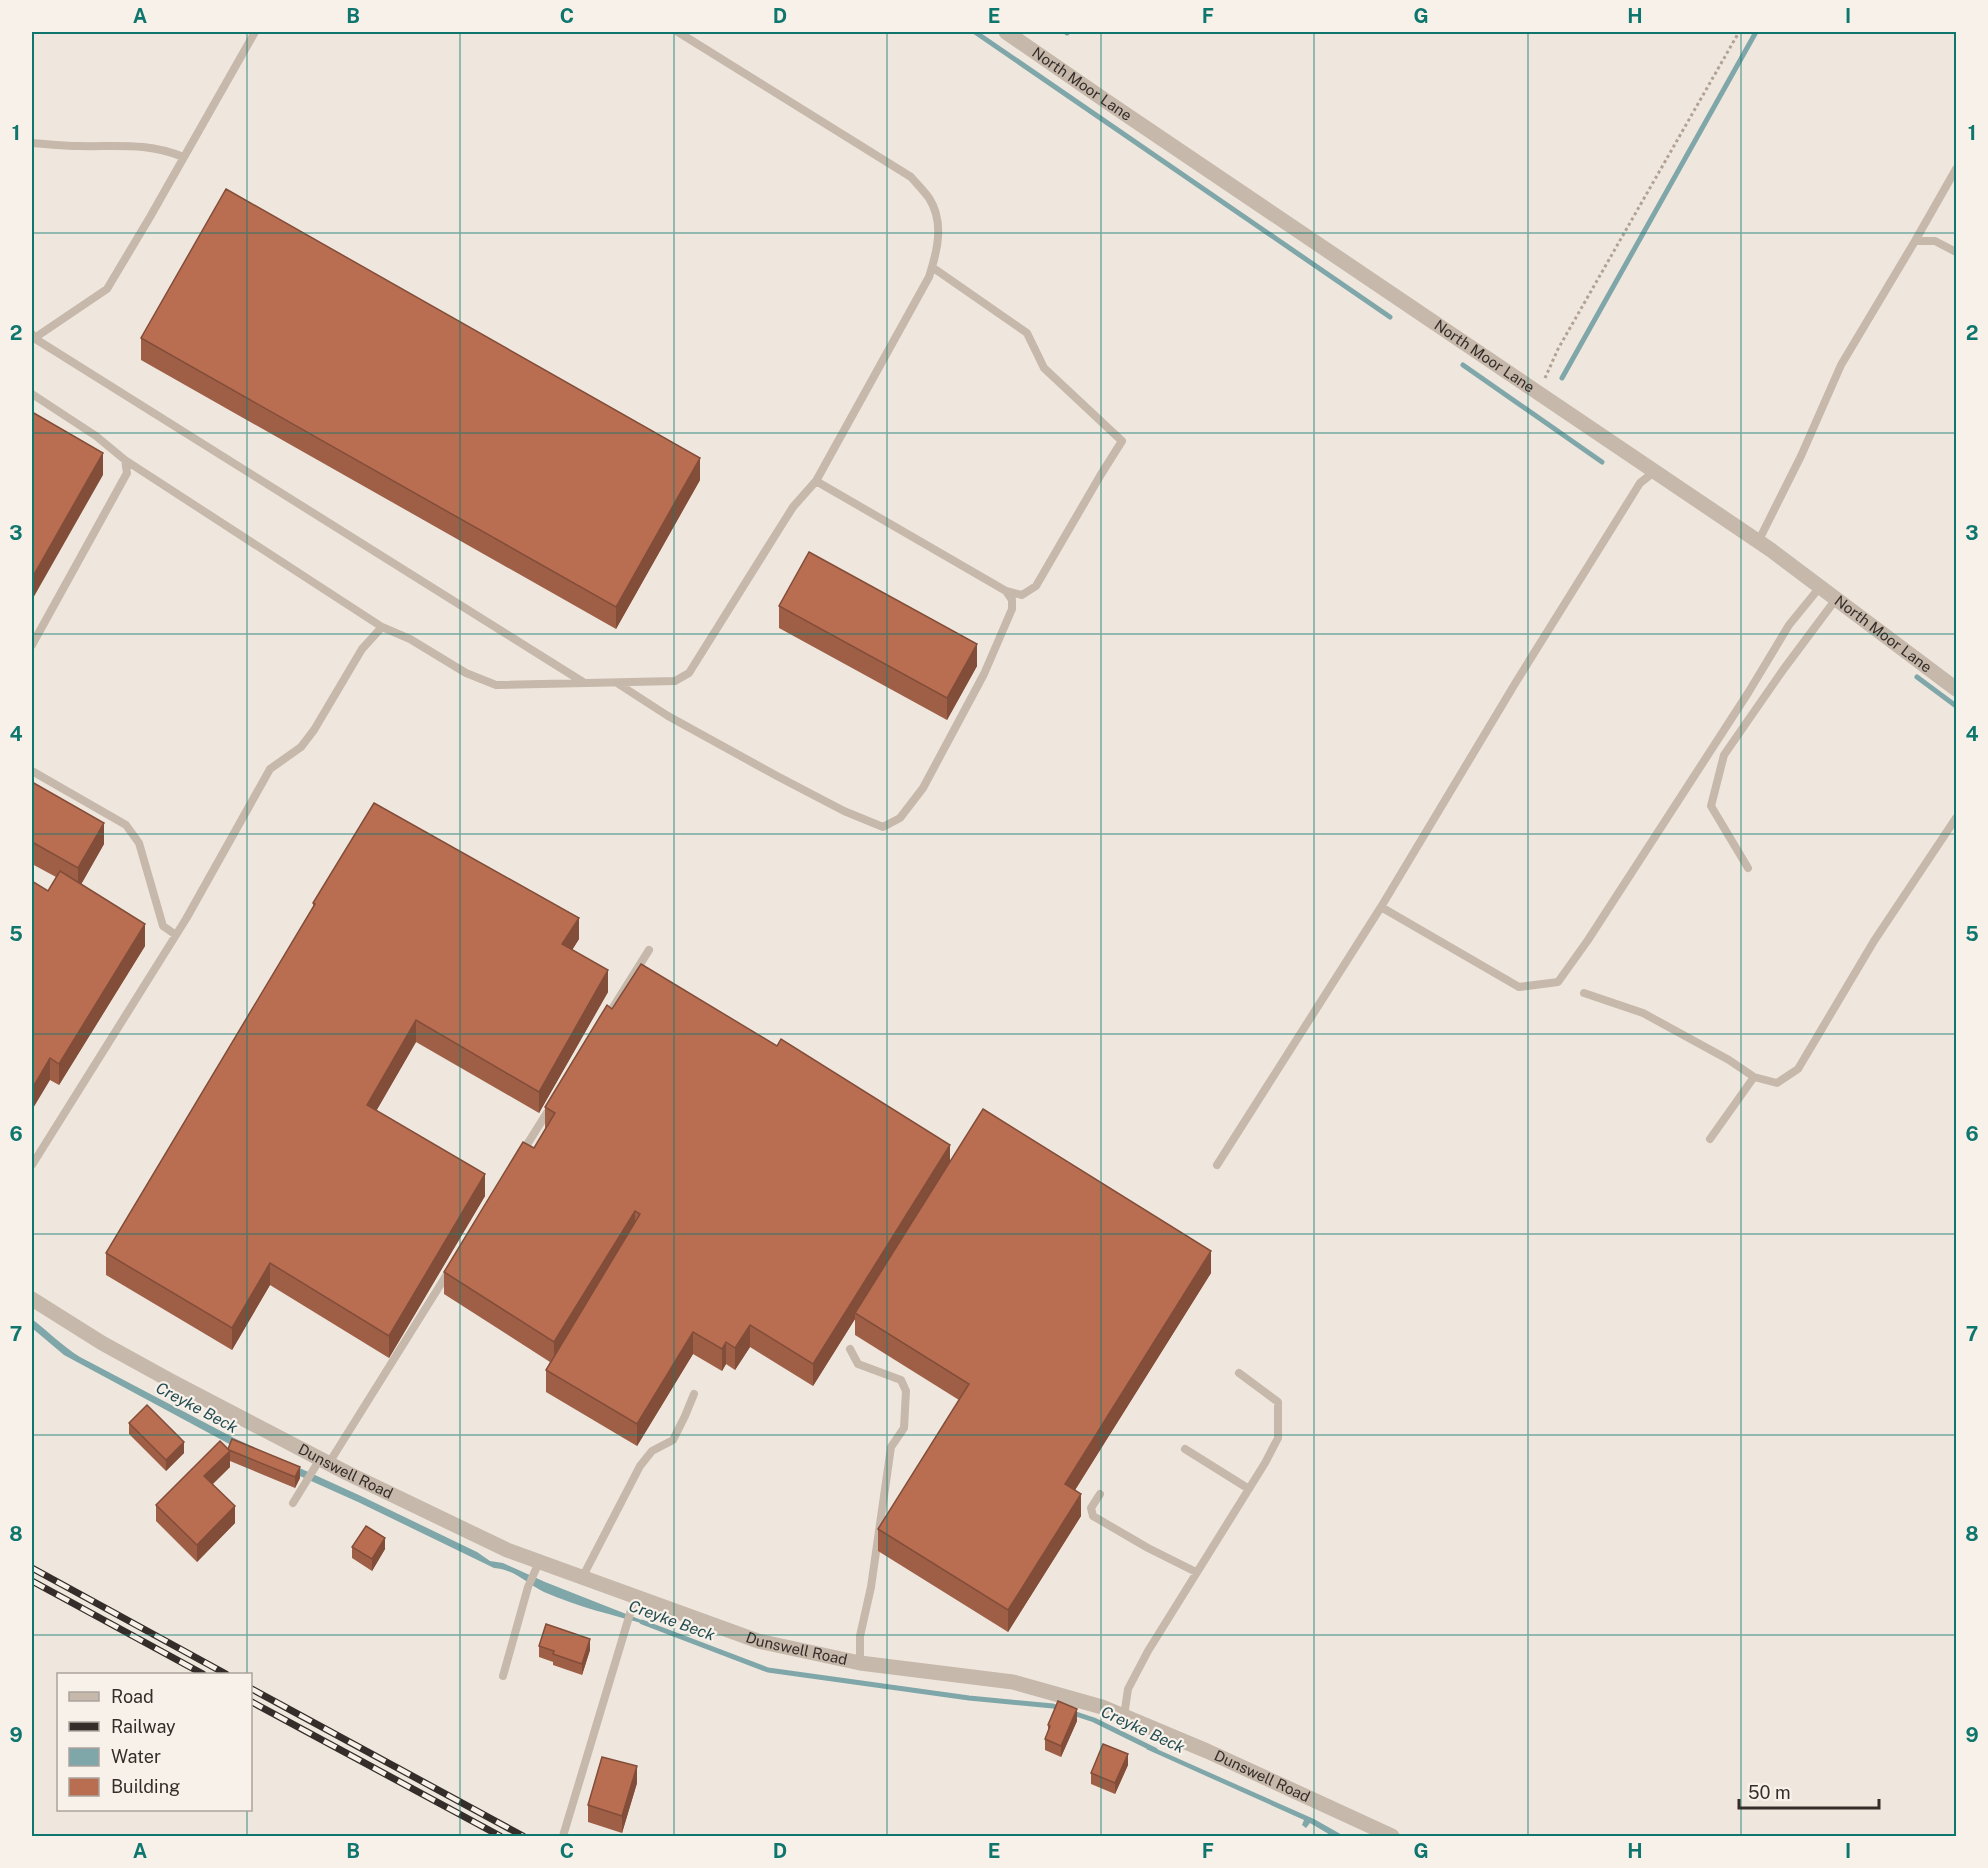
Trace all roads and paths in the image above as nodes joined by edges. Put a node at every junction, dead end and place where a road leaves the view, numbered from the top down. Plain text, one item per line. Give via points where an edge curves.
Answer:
1 (255, 32) edge
2 (678, 32) edge
3 (1006, 32) edge
4 (1739, 32) edge
5 (32, 143) edge
6 (183, 157) junction
7 (1956, 170) edge
8 (1916, 242) junction
9 (1956, 252) edge
10 (932, 267) junction
11 (32, 338) edge
12 (32, 394) edge
13 (1538, 394) junction
14 (125, 460) junction
15 (1654, 472) junction
16 (816, 481) junction
17 (1758, 542) junction
18 (1820, 587) junction
19 (1006, 591) junction
20 (1836, 599) junction
21 (382, 627) junction
22 (32, 645) edge
23 (616, 682) junction
24 (584, 683) junction
25 (1956, 689) edge
26 (32, 771) edge
27 (1956, 818) edge
28 (1748, 867) dead end
29 (1381, 907) junction
30 (176, 935) junction
31 (649, 950) dead end
32 (1584, 993) dead end
33 (605, 1020) edge
34 (1754, 1077) junction
35 (555, 1101) edge
36 (1710, 1139) dead end
37 (517, 1161) edge
38 (1217, 1165) dead end
39 (32, 1166) edge
40 (454, 1262) edge
41 (32, 1299) edge
42 (850, 1349) dead end
43 (1239, 1373) dead end
44 (694, 1394) dead end
45 (1185, 1449) dead end
46 (321, 1464) junction
47 (1249, 1489) junction
48 (1100, 1494) dead end
49 (293, 1503) dead end
50 (537, 1567) junction
51 (1196, 1572) junction
52 (582, 1578) junction
53 (633, 1603) junction
54 (860, 1663) junction
55 (503, 1676) dead end
56 (1124, 1716) junction
57 (563, 1836) edge
58 (1392, 1836) edge

1 - 6 lane
2 - 10 lane via 911,177 930,199 938,223 938,250
3 - 13 street, North Moor Lane
4 - 13 path via 1558,349
5 - 6 lane via 139,146
6 - 11 lane via 107,289
7 - 8 lane
8 - 9 lane via 1935,241
8 - 17 lane via 1841,365
10 - 16 lane
10 - 19 lane via 1027,333 1044,368 1122,441 1036,586 1022,595
11 - 24 lane
12 - 14 lane
13 - 15 street, North Moor Lane
14 - 21 lane
14 - 22 lane via 127,473
15 - 17 street, North Moor Lane
15 - 29 lane via 1640,483
16 - 19 lane
16 - 23 lane via 793,507 689,673 675,681
17 - 18 street, North Moor Lane
18 - 20 street, North Moor Lane
18 - 29 lane via 1790,626 1558,981 1519,987
19 - 23 lane via 1012,609 984,674 923,788 900,818 883,827 844,811 717,743
20 - 25 street, North Moor Lane
20 - 28 lane via 1724,755 1711,806
21 - 24 lane via 496,685
21 - 30 lane via 362,649 314,730 300,747 270,769
23 - 24 lane
26 - 30 lane via 126,825 139,843 163,926
27 - 34 lane via 1874,941 1798,1069 1777,1083
29 - 38 lane
30 - 39 lane
31 - 33 lane
32 - 34 lane via 1643,1013
34 - 36 lane
35 - 37 lane
40 - 46 lane
41 - 46 street, Dunswell Road via 102,1343
42 - 54 lane via 858,1364 902,1380 906,1391 904,1428 891,1447 860,1636
43 - 47 lane via 1278,1402 1278,1438
44 - 52 lane via 673,1440 652,1451 640,1466
45 - 47 lane
46 - 49 lane
46 - 50 street, Dunswell Road
47 - 51 lane
48 - 51 lane via 1091,1508 1093,1516
50 - 52 street, Dunswell Road
50 - 55 lane
51 - 56 lane via 1128,1689
52 - 53 street, Dunswell Road
53 - 54 street, Dunswell Road via 758,1641
53 - 57 lane
54 - 56 street, Dunswell Road via 1013,1682
56 - 58 street, Dunswell Road

